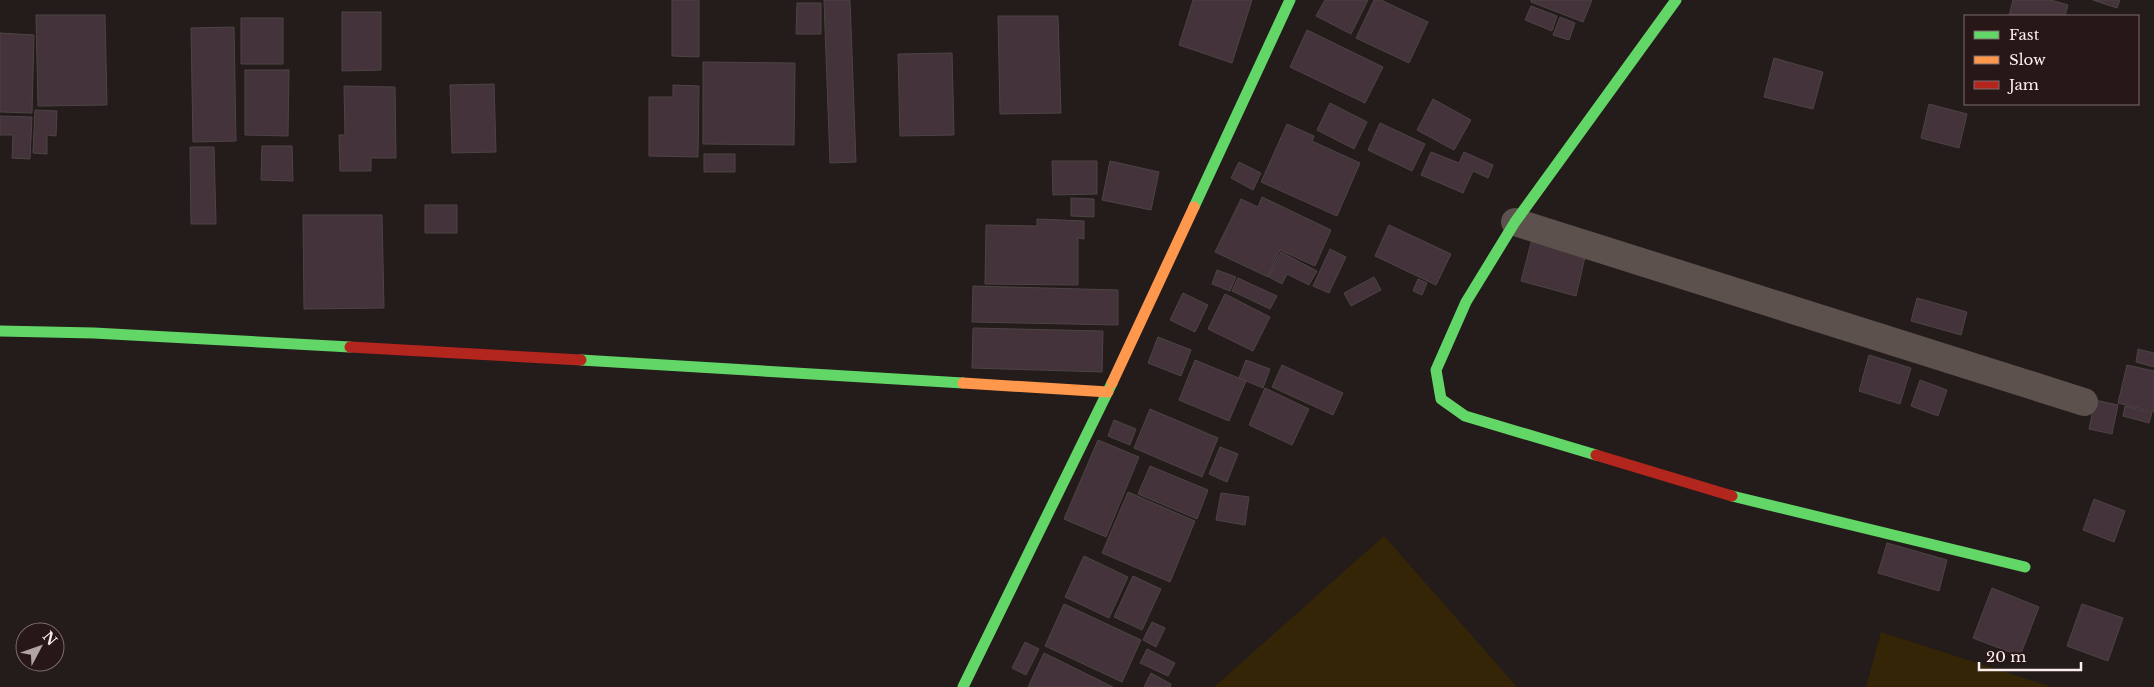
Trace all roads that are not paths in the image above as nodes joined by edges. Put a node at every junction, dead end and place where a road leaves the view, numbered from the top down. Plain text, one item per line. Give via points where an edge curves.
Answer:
1 (1290, 0) edge
2 (1676, 0) edge
3 (1515, 222) junction
4 (0, 331) edge
5 (1108, 392) junction
6 (2084, 402) dead end
7 (2025, 567) dead end
8 (963, 687) edge

1 - 5 street
2 - 3 street
3 - 6 street
3 - 7 street via 1466,302 1436,370 1441,399 1465,416 1760,504
4 - 5 street via 844,374
5 - 8 street

